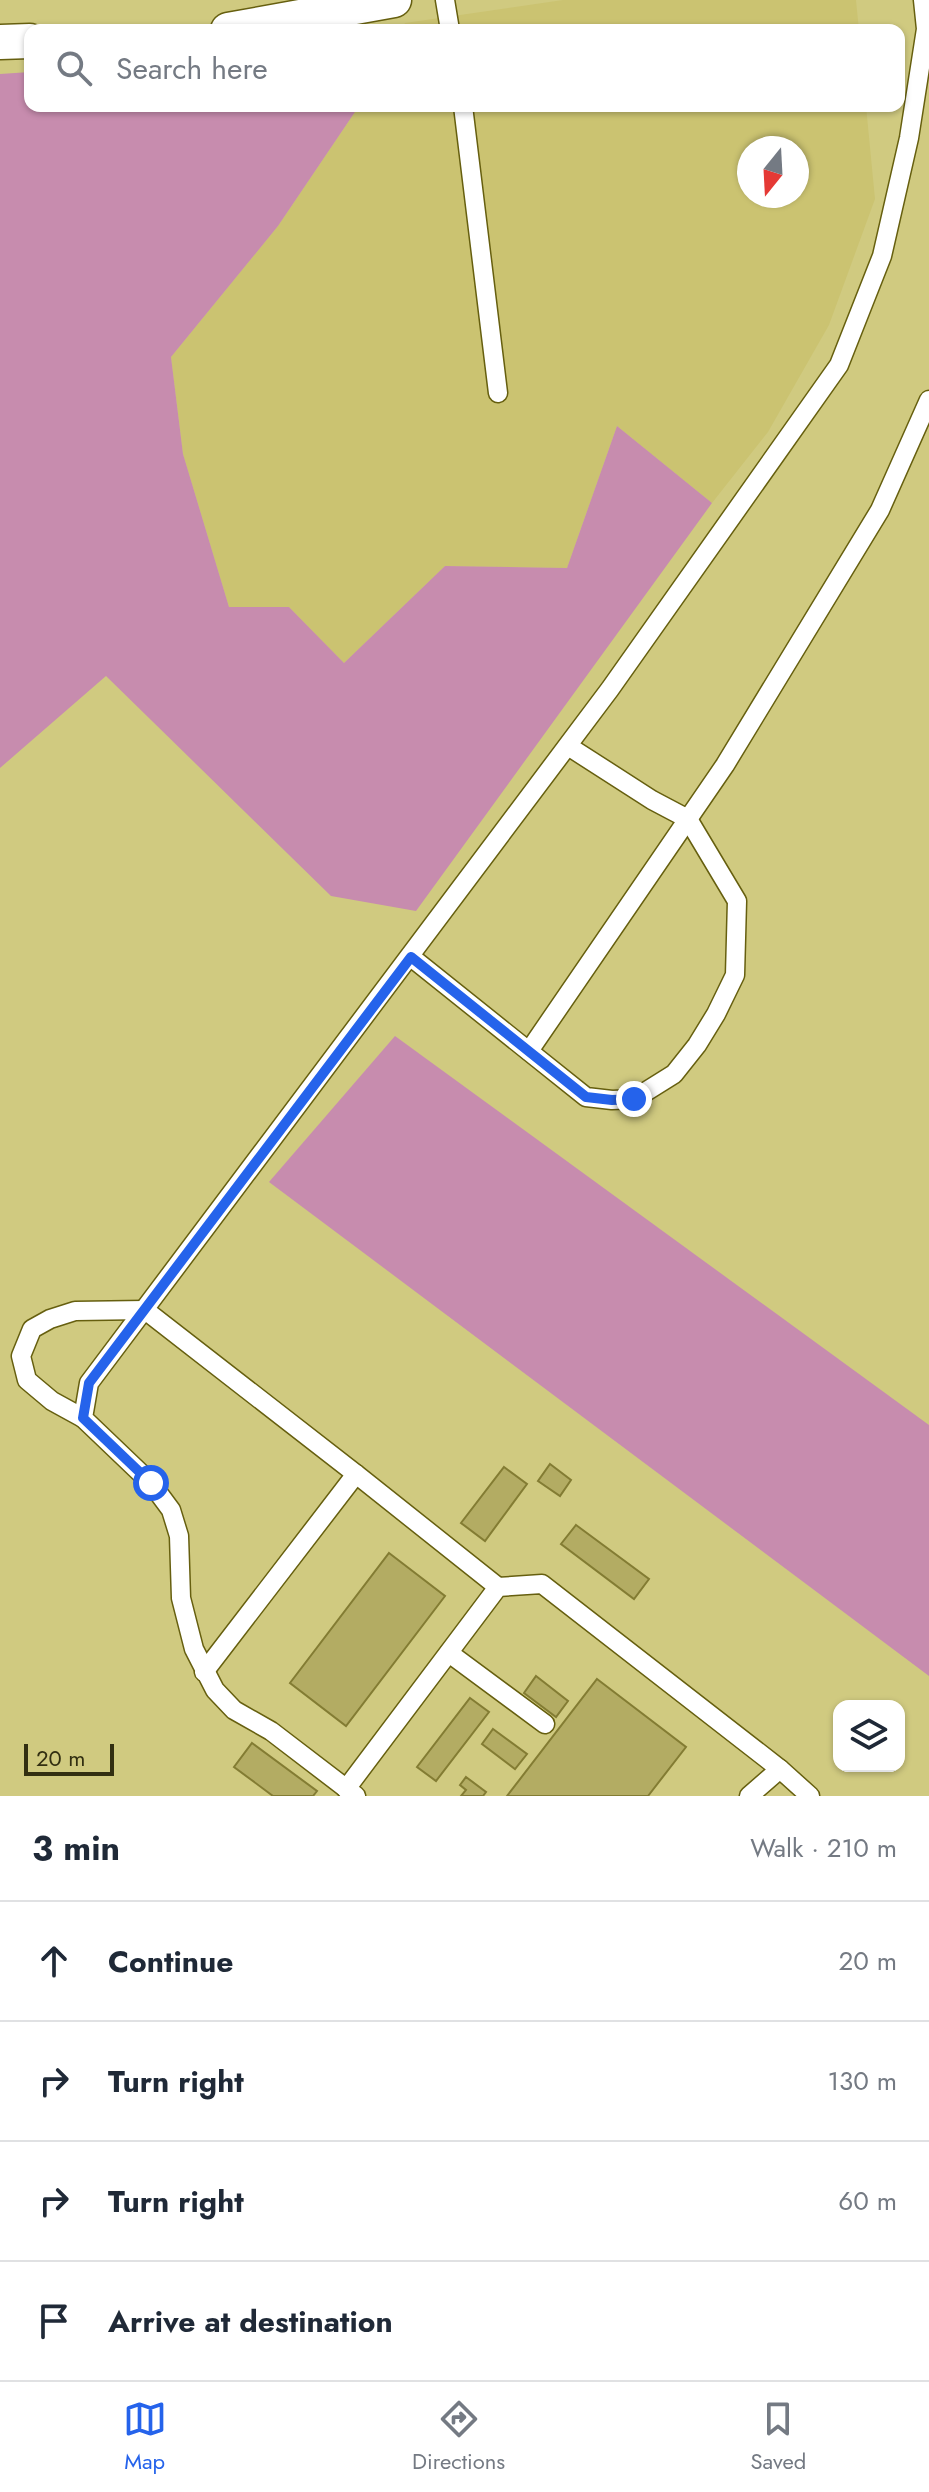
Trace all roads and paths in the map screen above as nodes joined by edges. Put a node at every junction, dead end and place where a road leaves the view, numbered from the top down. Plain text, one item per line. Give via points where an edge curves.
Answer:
1 (394, 0) edge
2 (445, 0) edge
3 (923, 0) edge
4 (261, 24) edge
5 (449, 24) edge
6 (24, 41) edge
7 (0, 42) edge
8 (464, 112) edge
9 (498, 393) dead end
10 (929, 400) edge
11 (568, 746) junction
12 (688, 819) junction
13 (411, 957) junction
14 (529, 1051) junction
15 (145, 1310) junction
16 (83, 1418) junction
17 (356, 1474) junction
18 (498, 1587) junction
19 (449, 1653) junction
20 (204, 1672) junction
21 (545, 1724) dead end
22 (780, 1769) junction
23 (351, 1792) edge
24 (749, 1796) edge
25 (810, 1796) edge

1 - 4 street
2 - 5 lane
3 - 11 lane via 926,29 886,241 839,365
6 - 7 street
8 - 9 lane
10 - 12 lane via 880,510
11 - 12 lane
11 - 13 lane
12 - 14 lane
12 - 14 lane via 737,901 735,975 697,1045 674,1074 634,1099 612,1100 586,1097
13 - 14 lane
13 - 15 lane
15 - 16 lane via 89,1383
15 - 16 lane via 75,1311 32,1329 21,1356 27,1380
15 - 17 lane
16 - 20 lane via 151,1483 171,1510 179,1536 181,1598
17 - 18 lane
17 - 20 lane
18 - 19 lane
18 - 22 lane via 542,1584
19 - 21 lane
19 - 23 lane
20 - 23 lane via 234,1710 271,1731
22 - 24 lane
22 - 25 lane

